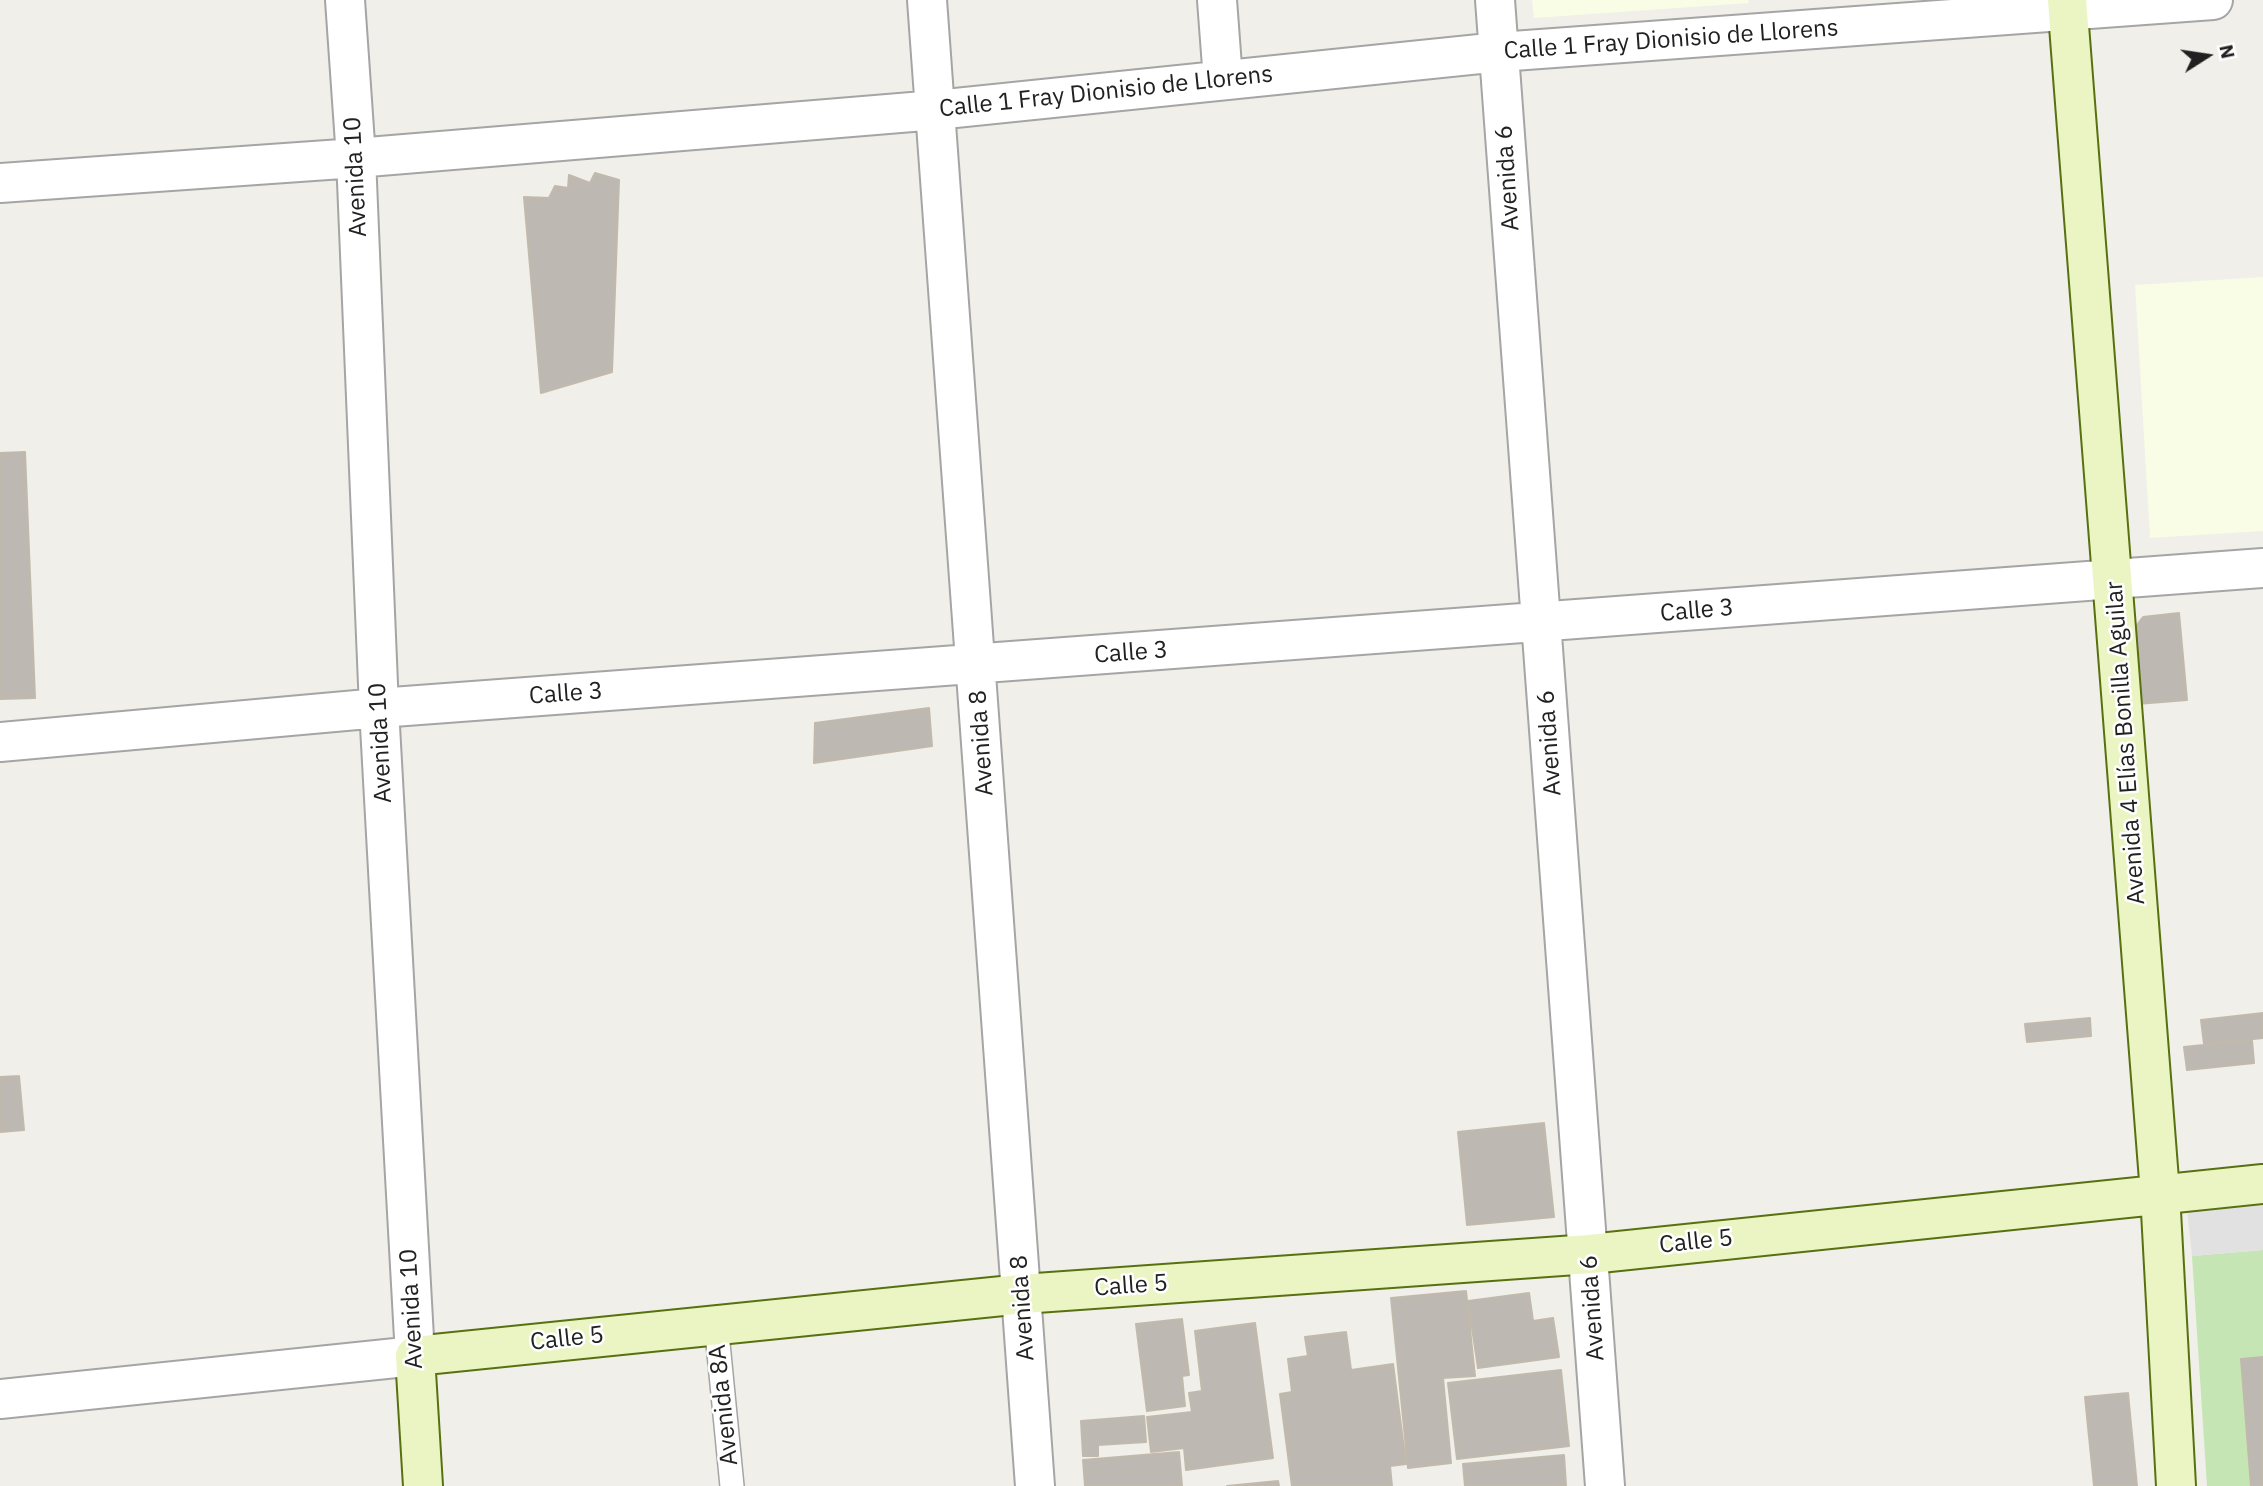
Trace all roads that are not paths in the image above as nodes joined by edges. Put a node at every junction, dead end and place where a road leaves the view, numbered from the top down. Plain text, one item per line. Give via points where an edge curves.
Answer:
1 (345, 0) edge
2 (928, 0) edge
3 (1217, 0) edge
4 (1495, 0) edge
5 (2213, 0) edge
6 (2067, 5) edge
7 (1499, 52) junction
8 (1223, 80) junction
9 (936, 110) junction
10 (356, 158) junction
11 (0, 183) edge
12 (2263, 568) edge
13 (2114, 578) junction
14 (1541, 623) junction
15 (976, 664) junction
16 (379, 708) junction
17 (0, 742) edge
18 (2263, 1184) edge
19 (2160, 1193) junction
20 (1590, 1254) junction
21 (1022, 1294) junction
22 (716, 1323) junction
23 (415, 1356) junction
24 (0, 1399) edge
25 (423, 1486) edge
26 (733, 1486) edge
27 (1035, 1486) edge
28 (1605, 1486) edge
29 (2176, 1486) edge

1 - 10 street, Avenida 10
2 - 9 street, Avenida 8
3 - 8 street
4 - 7 street, Avenida 6
5 - 6 street, Calle 1 Fray Dionisio de Llorens
6 - 7 street, Calle 1 Fray Dionisio de Llorens
6 - 13 main road, Avenida 4 Elías Bonilla Aguilar
7 - 8 street, Calle 1 Fray Dionisio de Llorens
7 - 14 street, Avenida 6
8 - 9 street, Calle 1 Fray Dionisio de Llorens
9 - 10 street, Calle 1 Fray Dionisio de Llorens
9 - 15 street, Avenida 8
10 - 11 street, Calle 1 Fray Dionisio de Llorens
10 - 16 street, Avenida 10
12 - 13 street, Calle 3
13 - 14 street, Calle 3
13 - 19 main road, Avenida 4 Elías Bonilla Aguilar
14 - 15 street, Calle 3
14 - 20 street, Avenida 6
15 - 16 street, Calle 3
15 - 21 street, Avenida 8
16 - 17 street, Calle 3
16 - 23 street, Avenida 10
18 - 19 main road, Calle 5
19 - 20 main road, Calle 5
19 - 29 main road, Avenida 4 Elías Bonilla Aguilar
20 - 21 main road, Calle 5
20 - 28 street, Avenida 6
21 - 22 main road, Calle 5
21 - 27 street, Avenida 8
22 - 23 main road, Calle 5
22 - 26 lane, Avenida 8A
23 - 24 street, Calle 5
23 - 25 main road, Avenida 10

